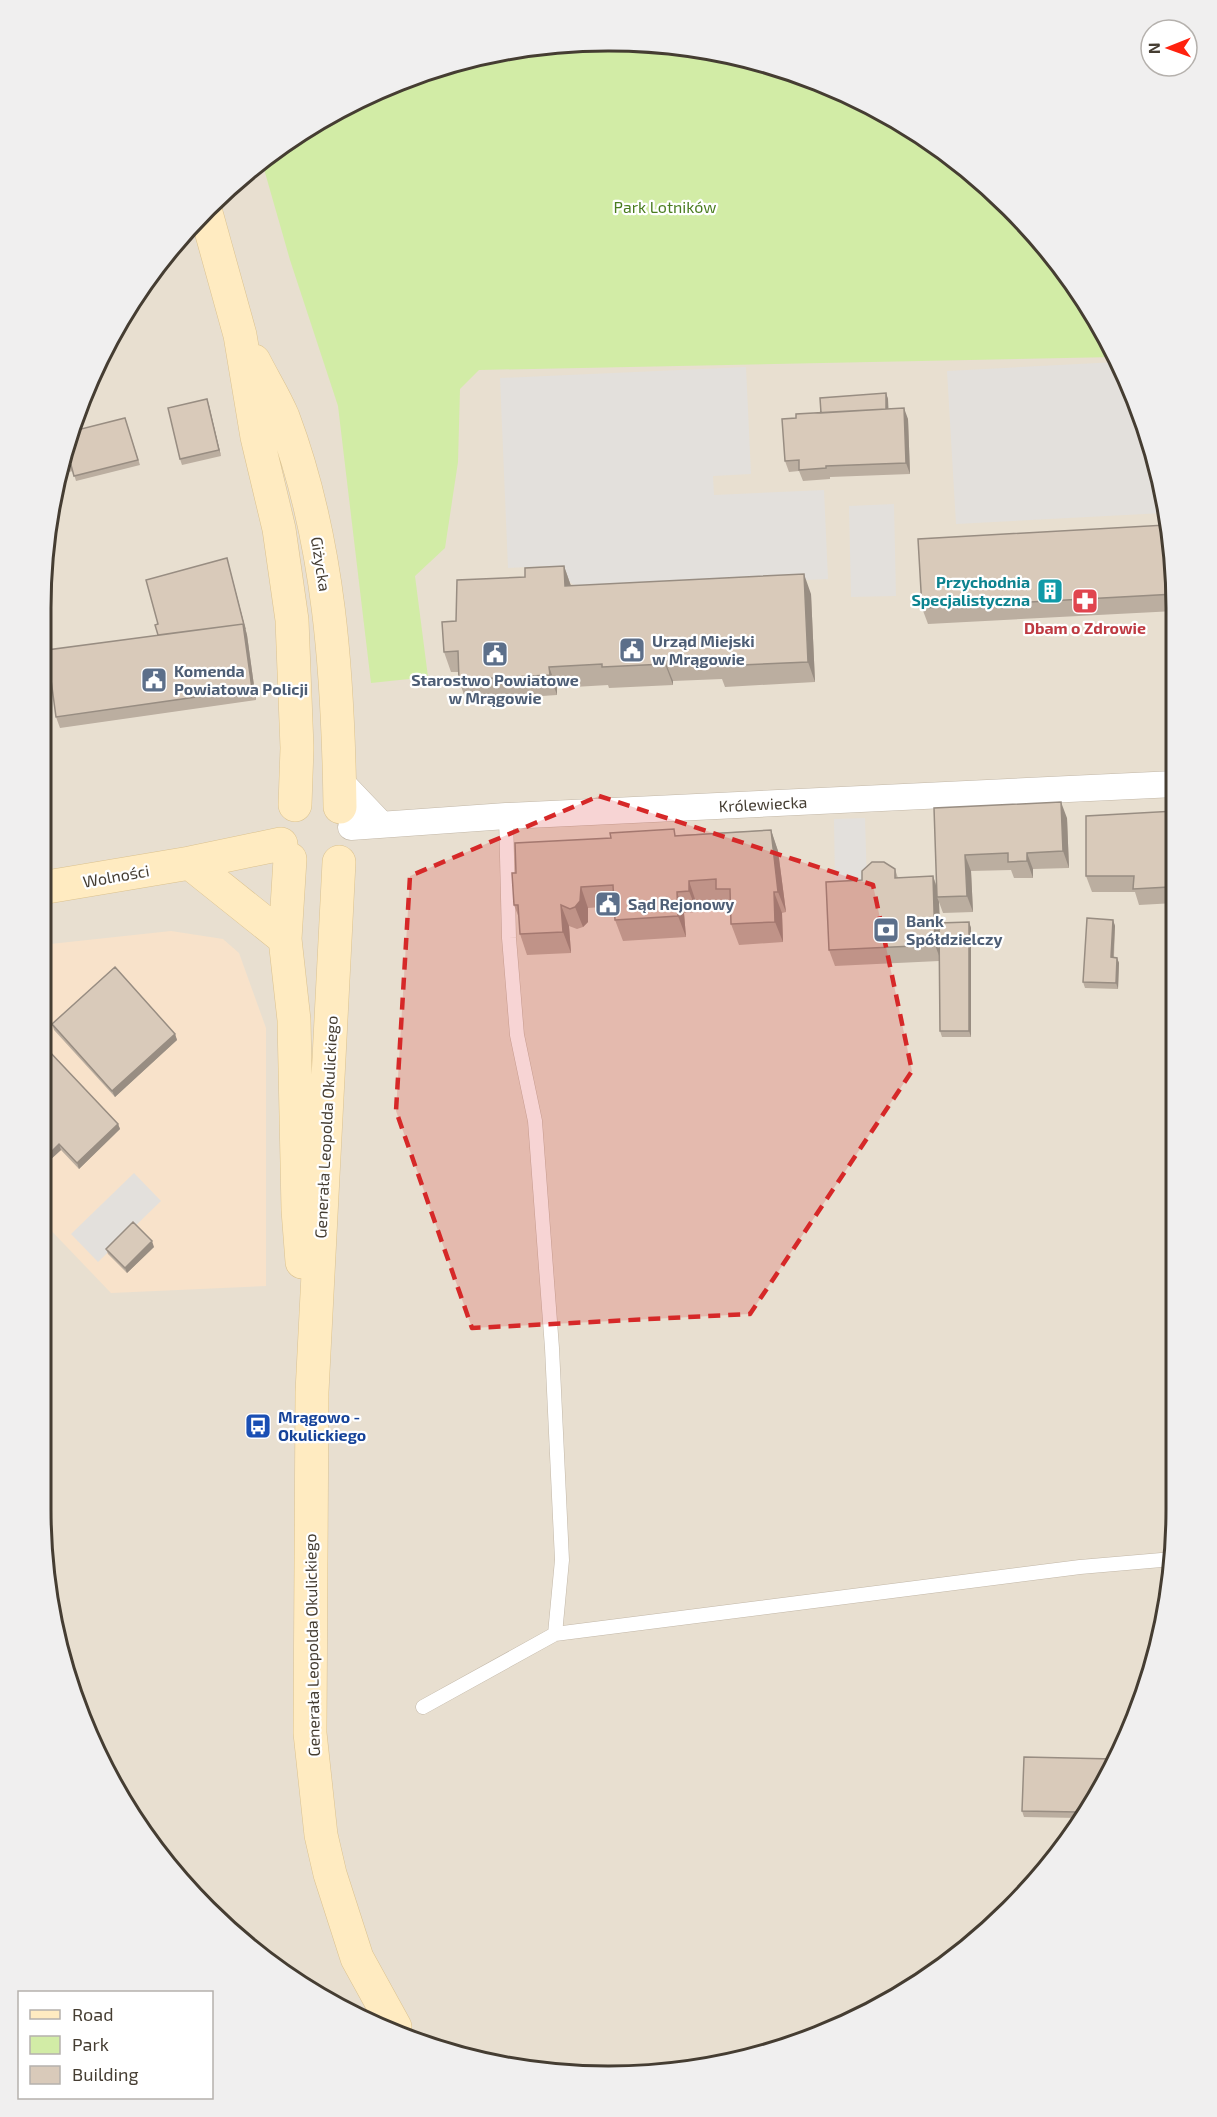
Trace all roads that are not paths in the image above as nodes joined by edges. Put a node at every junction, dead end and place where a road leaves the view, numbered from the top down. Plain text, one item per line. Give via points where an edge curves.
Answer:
1 (208, 220) edge
2 (240, 335) junction
3 (1166, 784) edge
4 (295, 805) junction
5 (353, 810) junction
6 (506, 816) junction
7 (286, 852) junction
8 (339, 862) junction
9 (190, 863) junction
10 (51, 886) edge
11 (285, 939) junction
12 (312, 1392) junction
13 (1163, 1560) edge
14 (555, 1634) junction
15 (423, 1707) dead end
16 (393, 2023) edge

1 - 2 street, Giżycka
2 - 4 street, Giżycka via 257,437 279,529 292,621
2 - 5 street, Giżycka via 282,416 309,499 324,564 340,744
3 - 6 street, Królewiecka
4 - 5 street via 313,798
4 - 7 street via 282,822
5 - 6 street, Królewiecka
5 - 8 street via 352,840
6 - 14 lane via 509,938 517,1035 535,1120 552,1348 562,1560
7 - 8 street via 309,870
7 - 9 street, Wolności
7 - 11 street, Generała Leopolda Okulickiego
8 - 12 street, Generała Leopolda Okulickiego
9 - 10 street, Wolności
9 - 11 street
11 - 12 street, Generała Leopolda Okulickiego via 294,1020 298,1210
12 - 16 street, Generała Leopolda Okulickiego via 310,1722 321,1835 357,1958
13 - 14 lane
14 - 15 lane

